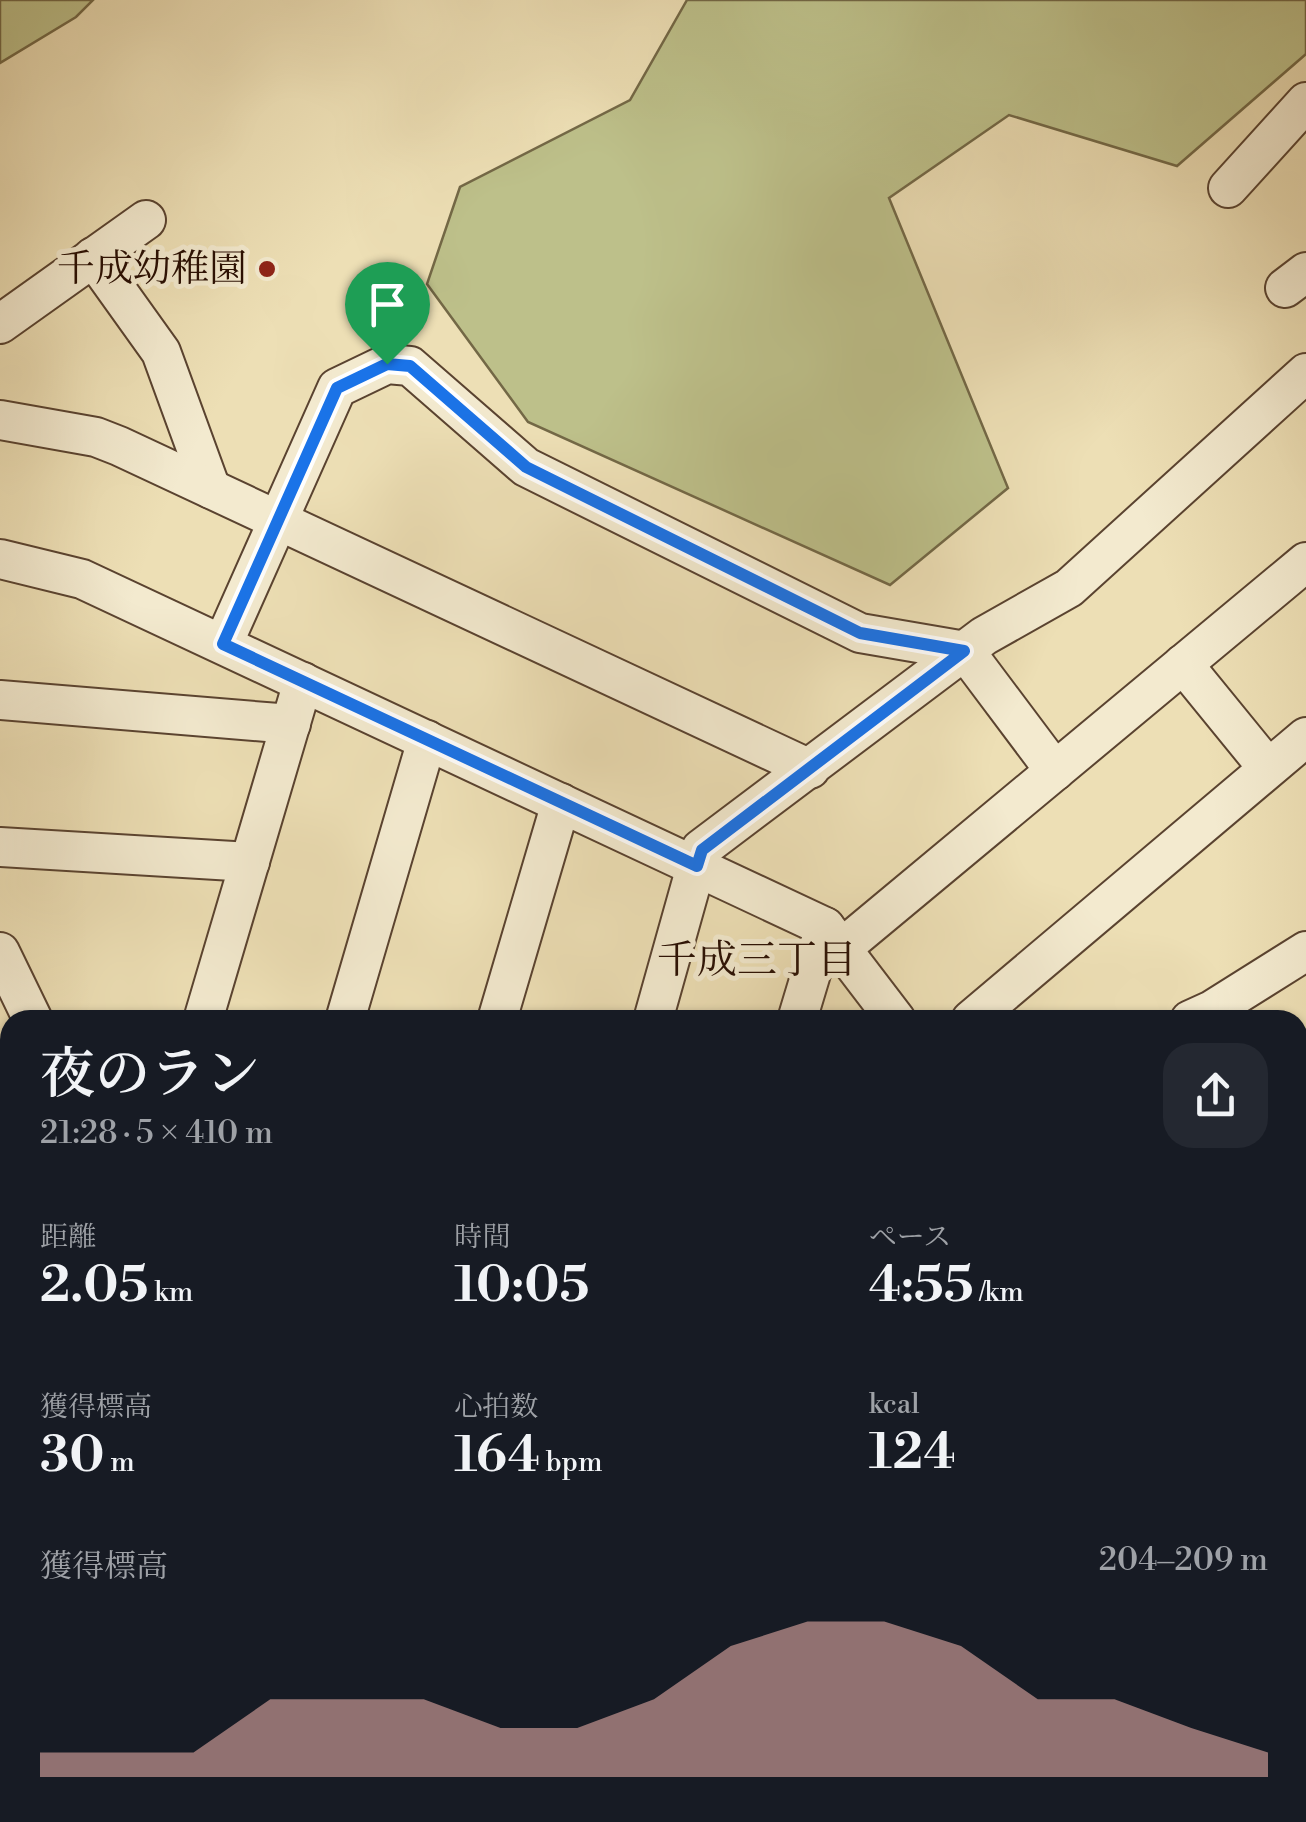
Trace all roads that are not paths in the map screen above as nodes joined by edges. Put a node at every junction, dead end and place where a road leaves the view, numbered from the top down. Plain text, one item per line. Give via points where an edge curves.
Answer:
1 (1306, 102) edge
2 (1228, 188) dead end
3 (146, 220) dead end
4 (93, 257) junction
5 (0, 324) edge
6 (1306, 373) edge
7 (0, 420) edge
8 (211, 488) junction
9 (278, 520) junction
10 (0, 560) edge
11 (1306, 562) edge
12 (223, 644) junction
13 (964, 651) junction
14 (1183, 664) junction
15 (304, 682) junction
16 (0, 700) edge
17 (291, 724) junction
18 (1306, 737) edge
19 (427, 740) junction
20 (1267, 768) junction
21 (810, 770) junction
22 (1055, 771) junction
23 (561, 803) junction
24 (0, 846) edge
25 (250, 862) junction
26 (697, 866) junction
27 (833, 938) junction
28 (0, 952) edge
29 (1306, 952) edge
30 (28, 1010) edge
31 (206, 1010) edge
32 (347, 1010) edge
33 (501, 1010) edge
34 (656, 1010) edge
35 (802, 1010) edge
36 (888, 1010) edge
37 (984, 1010) edge
38 (1212, 1010) edge

1 - 2 street
3 - 4 street
4 - 5 street
4 - 8 street via 161,352
6 - 13 street via 1069,588
7 - 8 street via 96,436
8 - 9 street
9 - 12 street
9 - 13 street via 337,388 387,364 410,366 526,467 860,633
9 - 21 street
10 - 12 street via 82,579
11 - 14 street
12 - 15 street
13 - 21 street
13 - 22 street
14 - 20 street
14 - 22 street
15 - 17 street
15 - 19 street
16 - 17 street
17 - 25 street
18 - 20 street
19 - 23 street
19 - 32 street
20 - 37 street
21 - 26 street via 702,850
22 - 27 street
23 - 26 street
23 - 33 street
24 - 25 street
25 - 31 street
26 - 27 street
26 - 34 street
27 - 35 street
27 - 36 street
28 - 30 street
29 - 38 street

